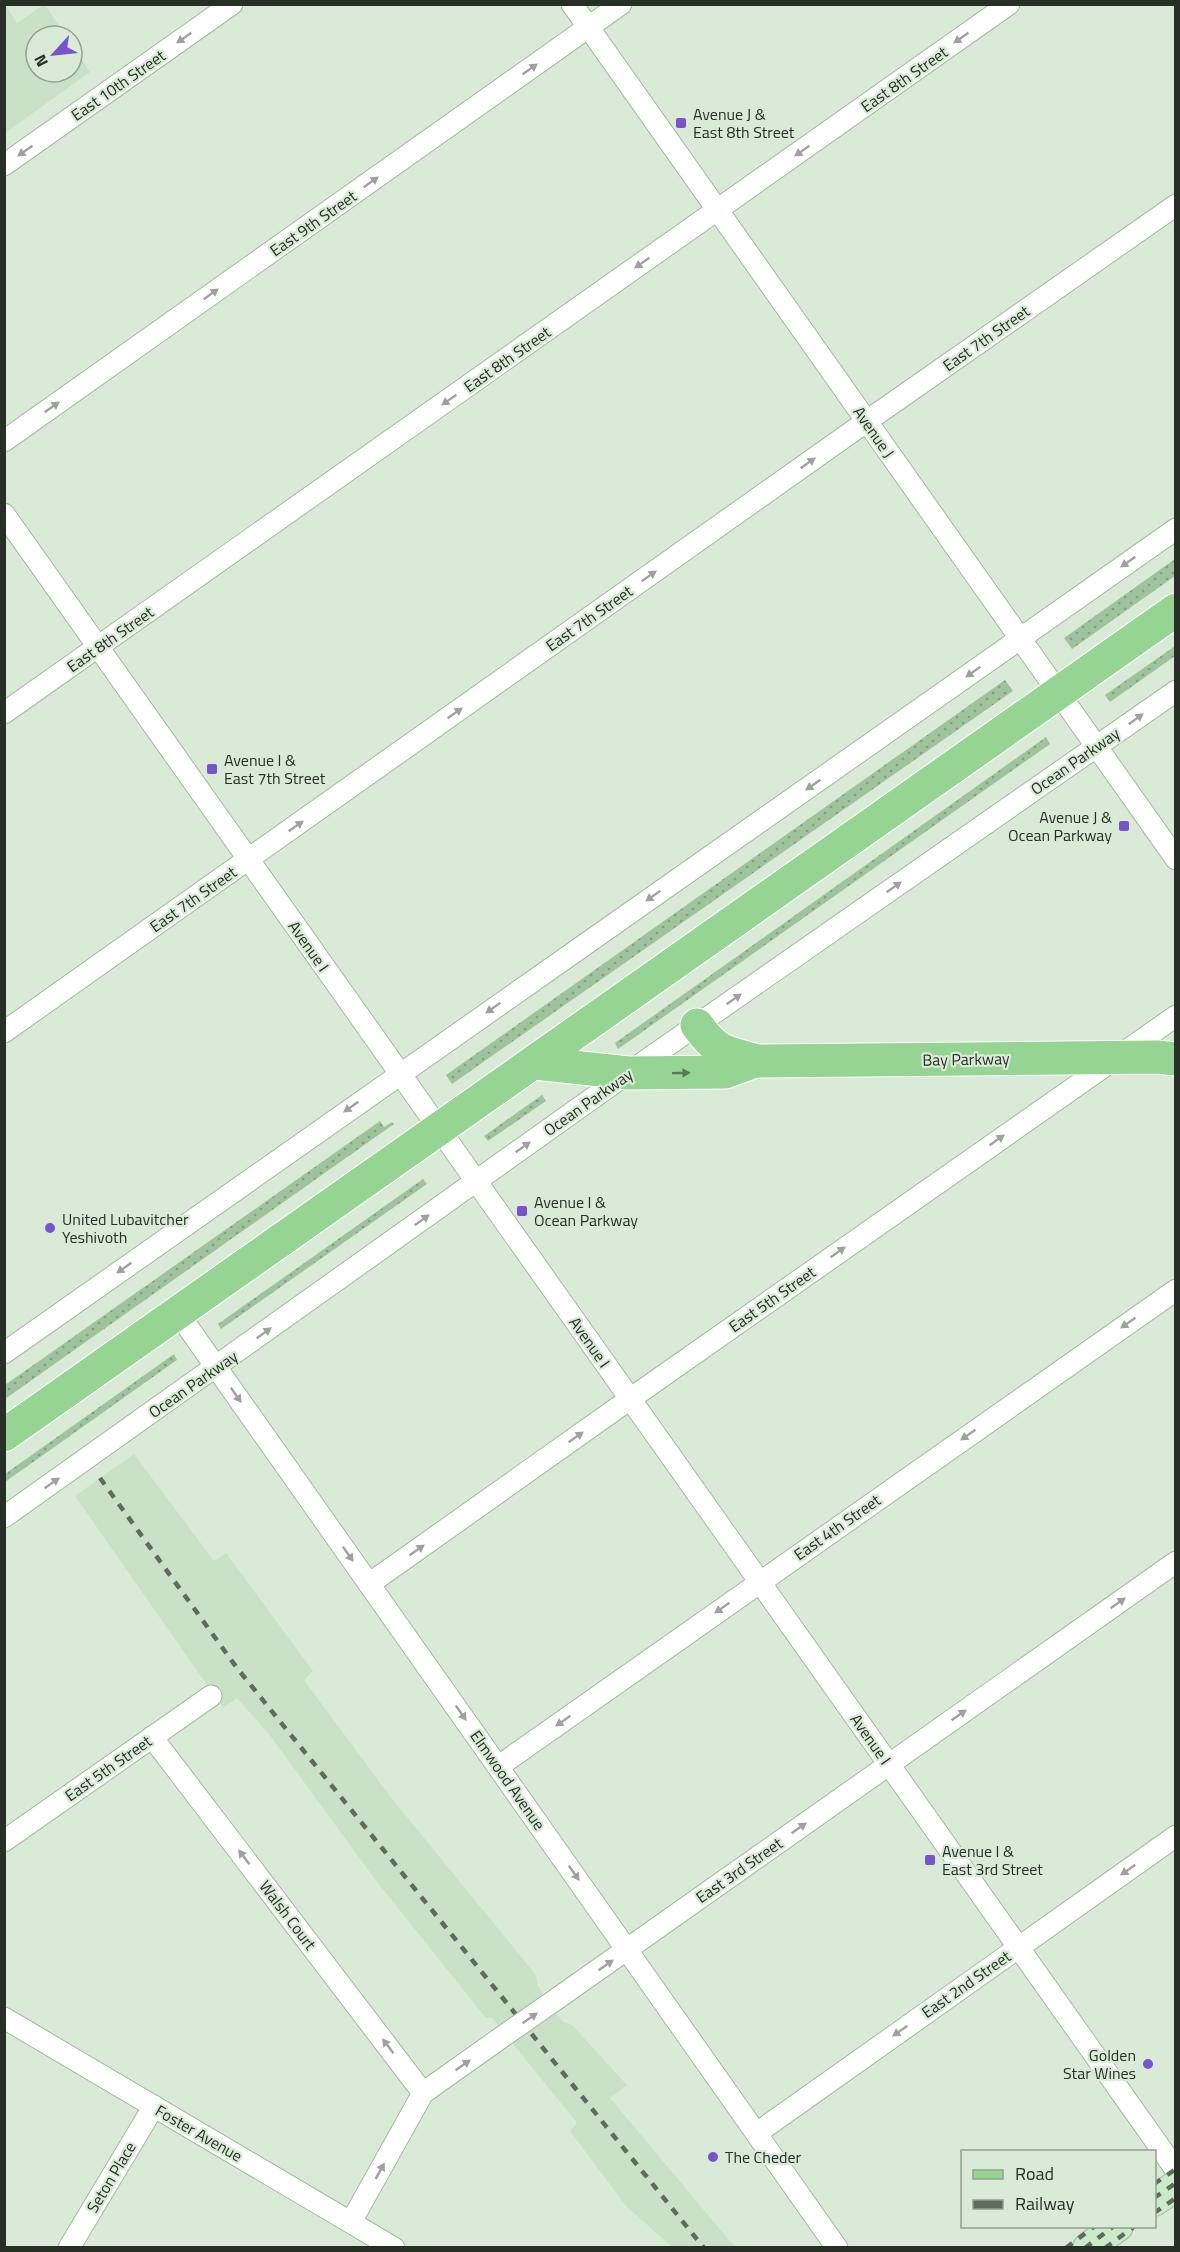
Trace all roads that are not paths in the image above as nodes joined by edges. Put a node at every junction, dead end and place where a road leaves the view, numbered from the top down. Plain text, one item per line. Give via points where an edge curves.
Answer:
1 (232, 4) edge
2 (572, 4) edge
3 (621, 4) edge
4 (1009, 4) edge
5 (588, 28) junction
6 (4, 165) edge
7 (1176, 205) edge
8 (717, 210) junction
9 (867, 421) junction
10 (4, 441) edge
11 (4, 514) edge
12 (1176, 528) edge
13 (1176, 610) edge
14 (1021, 639) junction
15 (98, 647) junction
16 (1176, 691) edge
17 (1059, 693) junction
18 (4, 713) edge
19 (1096, 746) junction
20 (1176, 859) edge
21 (248, 860) junction
22 (1176, 1016) edge
23 (697, 1025) junction
24 (4, 1032) edge
25 (1118, 1057) junction
26 (1176, 1059) edge
27 (757, 1061) junction
28 (535, 1063) junction
29 (399, 1073) junction
30 (628, 1073) junction
31 (439, 1129) junction
32 (476, 1181) junction
33 (1176, 1290) edge
34 (178, 1313) junction
35 (4, 1353) edge
36 (216, 1367) junction
37 (630, 1399) junction
38 (4, 1435) edge
39 (4, 1517) edge
40 (1176, 1562) edge
41 (759, 1582) junction
42 (369, 1584) junction
43 (211, 1696) dead end
44 (152, 1737) junction
45 (889, 1764) junction
46 (499, 1766) junction
47 (1176, 1836) edge
48 (4, 1841) edge
49 (1018, 1948) junction
50 (628, 1949) junction
51 (4, 2018) edge
52 (423, 2092) junction
53 (154, 2106) junction
54 (757, 2133) junction
55 (1176, 2170) edge
56 (1176, 2186) edge
57 (1156, 2200) edge
58 (351, 2222) junction
59 (1115, 2228) edge
60 (69, 2247) edge
61 (394, 2247) edge
62 (837, 2247) edge
63 (1088, 2247) edge

1 -> 6 street, East 10th Street
2 - 5 street, Avenue J
3 - 5 street, East 9th Street
4 -> 8 street, East 8th Street
5 - 8 street, Avenue J
10 -> 5 street, East 9th Street
7 - 9 street, East 7th Street
8 - 9 street, Avenue J
8 -> 15 street, East 8th Street
9 - 14 street, Avenue J
21 -> 9 street, East 7th Street
11 - 15 street, Avenue I
12 -> 14 street
13 - 17 main road
14 - 17 street, Avenue J
14 -> 29 street
15 - 18 street, East 8th Street
15 - 21 street, Avenue I
19 -> 16 street, Ocean Parkway
17 - 19 street, Avenue J
17 - 28 main road
19 - 20 street, Avenue J
23 -> 19 street, Ocean Parkway
21 - 24 street, East 7th Street
21 - 29 street, Avenue I
22 - 25 street, East 5th Street
23 - 27 main road, Bay Parkway via 721,1051
23 - 30 street, Ocean Parkway
25 - 26 main road, Bay Parkway
25 - 27 main road, Bay Parkway
37 -> 25 street, East 5th Street
30 -> 27 main road, Bay Parkway via 725,1072
28 - 30 main road, Bay Parkway
28 - 31 main road
29 - 31 street, Avenue I
29 -> 35 street
32 -> 30 street, Ocean Parkway
31 - 32 street, Avenue I
31 - 34 main road
36 -> 32 street, Ocean Parkway
32 - 37 street, Avenue I
33 -> 41 street, East 4th Street
34 - 36 street, Elmwood Avenue
34 - 38 main road
39 -> 36 street, Ocean Parkway
36 -> 42 street, Elmwood Avenue
37 - 41 street, Avenue I
42 -> 37 street, East 5th Street
45 -> 40 street, East 3rd Street
41 - 45 street, Avenue I
41 -> 46 street, East 4th Street
42 -> 46 street, Elmwood Avenue
43 - 44 street, East 5th Street
44 - 48 street, East 5th Street
52 -> 44 street, Walsh Court
45 - 49 street, Avenue I
50 -> 45 street, East 3rd Street
46 -> 50 street, Elmwood Avenue
47 -> 49 street, East 2nd Street
49 -> 54 street, East 2nd Street
49 - 55 street, Avenue I
52 -> 50 street, East 3rd Street, bridge
50 - 54 street, Elmwood Avenue
51 - 53 street, Foster Avenue
58 -> 52 street, East 3rd Street
53 - 58 street, Foster Avenue
53 - 60 street, Seton Place
54 - 62 street, Elmwood Avenue
56 - 57 main road
58 - 61 street, Foster Avenue
59 - 63 main road

